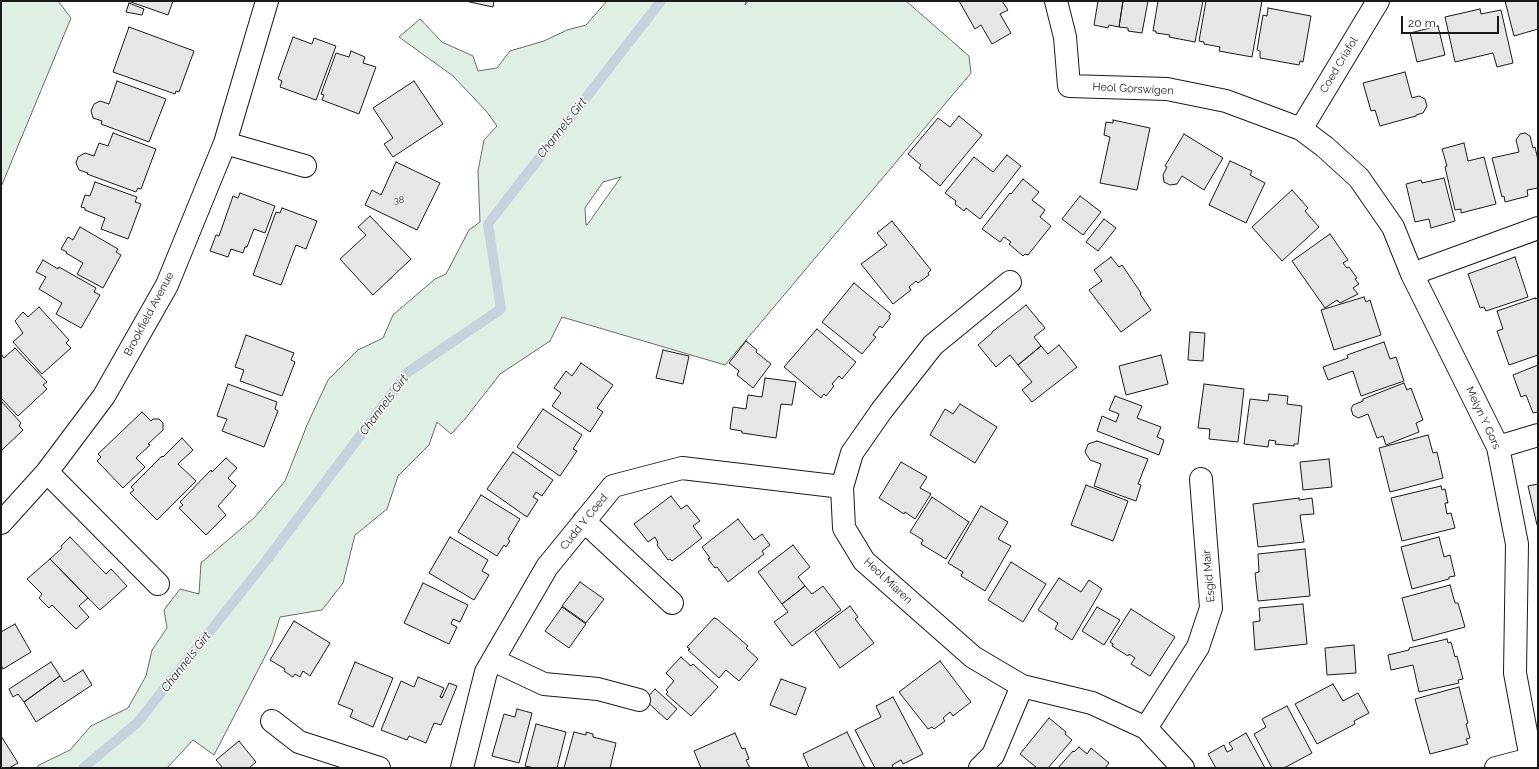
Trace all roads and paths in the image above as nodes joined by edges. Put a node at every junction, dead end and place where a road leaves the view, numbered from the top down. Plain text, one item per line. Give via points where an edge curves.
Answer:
1 (267, 1) edge
2 (1056, 1) edge
3 (1378, 1) edge
4 (1301, 129) junction
5 (226, 143) junction
6 (305, 166) dead end
7 (1538, 228) edge
8 (1412, 274) junction
9 (1010, 282) dead end
10 (1538, 435) edge
11 (1498, 447) junction
12 (47, 472) junction
13 (1201, 479) dead end
14 (842, 487) junction
15 (584, 521) junction
16 (1, 523) edge
17 (158, 584) dead end
18 (672, 603) dead end
19 (492, 660) junction
20 (1022, 686) junction
21 (639, 700) dead end
22 (272, 721) dead end
23 (1146, 728) junction
24 (1535, 758) edge
25 (379, 768) edge
26 (462, 768) edge
27 (980, 768) edge
28 (1183, 768) edge
29 (1496, 768) edge

1 - 5 street, Brookfield Avenue
2 - 4 street, Heol Gorswigen via 1065,37 1069,86 1167,89 1226,101
3 - 4 street, Coed Criafol
4 - 8 street, Melyn Y Gors via 1359,178 1393,227
5 - 6 street
5 - 12 street, Brookfield Avenue via 167,285 104,396
7 - 8 street
8 - 11 street, Melyn Y Gors
9 - 14 street, Heol Miaren via 933,345 852,453
10 - 11 street
11 - 24 street, Melyn Y Gors via 1516,544 1516,672
12 - 16 street, Brookfield Avenue
12 - 17 street
13 - 23 street, Esgid Mair via 1211,608 1198,647
14 - 15 street, Cudd Y Coed via 682,468 613,486
14 - 20 street, Heol Miaren via 844,528 864,561 973,657
15 - 18 street
15 - 19 street, Cudd Y Coed via 547,567
19 - 21 street via 544,684 598,689
19 - 26 street, Cudd Y Coed via 486,672
20 - 23 street, Heol Miaren via 1092,703
20 - 27 street via 992,755
22 - 25 street via 299,742
23 - 28 street, Heol Miaren
24 - 29 street

